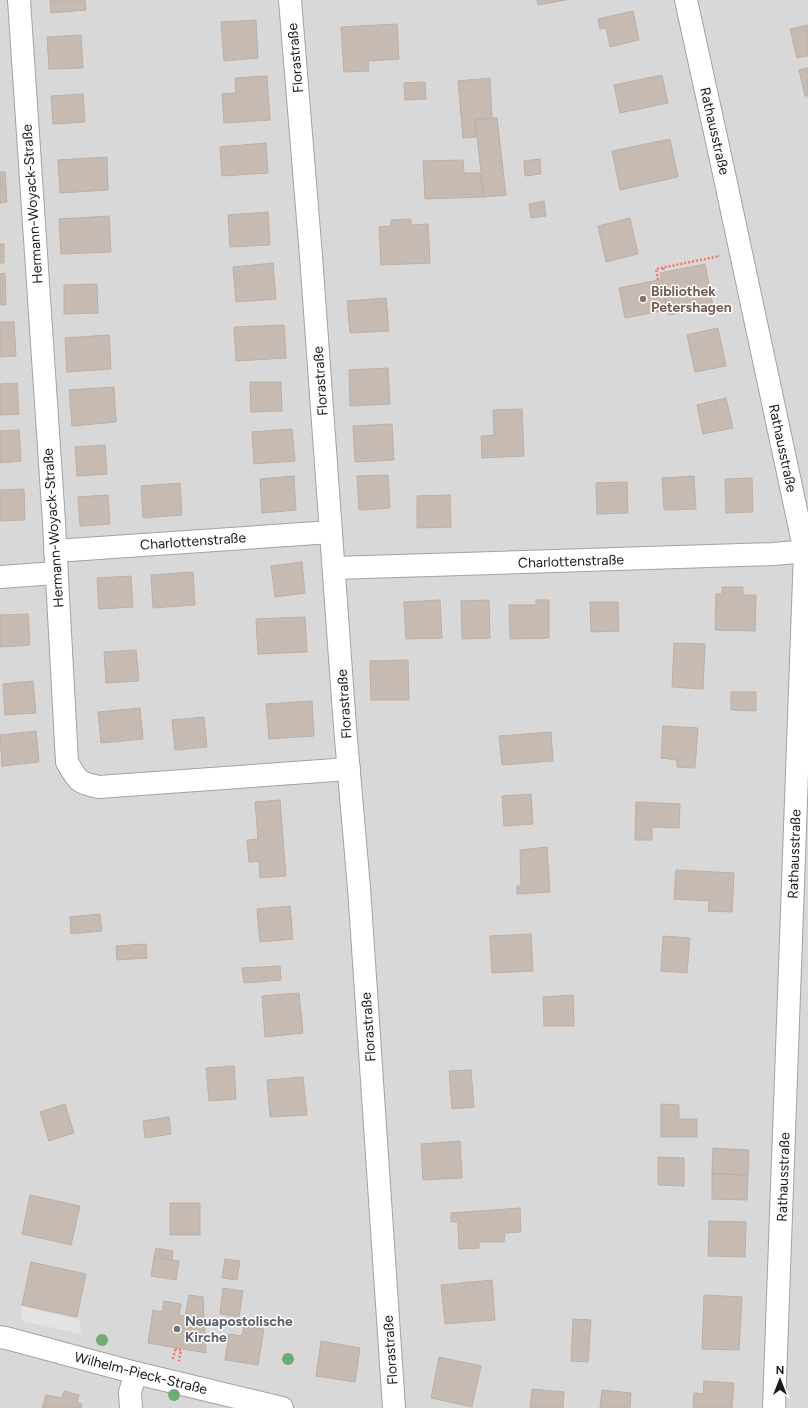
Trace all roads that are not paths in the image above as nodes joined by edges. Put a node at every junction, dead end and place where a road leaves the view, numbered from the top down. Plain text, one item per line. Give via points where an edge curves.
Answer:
1 (19, 0) edge
2 (290, 0) edge
3 (686, 0) edge
4 (331, 532) junction
5 (55, 551) junction
6 (807, 551) edge
7 (334, 568) junction
8 (56, 573) junction
9 (0, 577) edge
10 (349, 770) junction
11 (0, 1338) edge
12 (136, 1373) junction
13 (131, 1408) edge
14 (282, 1408) edge
15 (394, 1408) edge
16 (774, 1408) edge

1 - 5 street, Hermann-Woyack-Straße
2 - 4 street, Florastraße
3 - 6 street, Rathausstraße
4 - 5 street, Charlottenstraße
4 - 7 street, Florastraße
5 - 8 street, Hermann-Woyack-Straße
6 - 7 street, Charlottenstraße
6 - 16 street, Rathausstraße
7 - 10 street, Florastraße
8 - 9 street
8 - 10 street, Hermann-Woyack-Straße via 67,762 75,778 85,784 99,787
10 - 15 street, Florastraße
11 - 12 street, Wilhelm-Pieck-Straße
12 - 13 street via 130,1392
12 - 14 street, Wilhelm-Pieck-Straße

